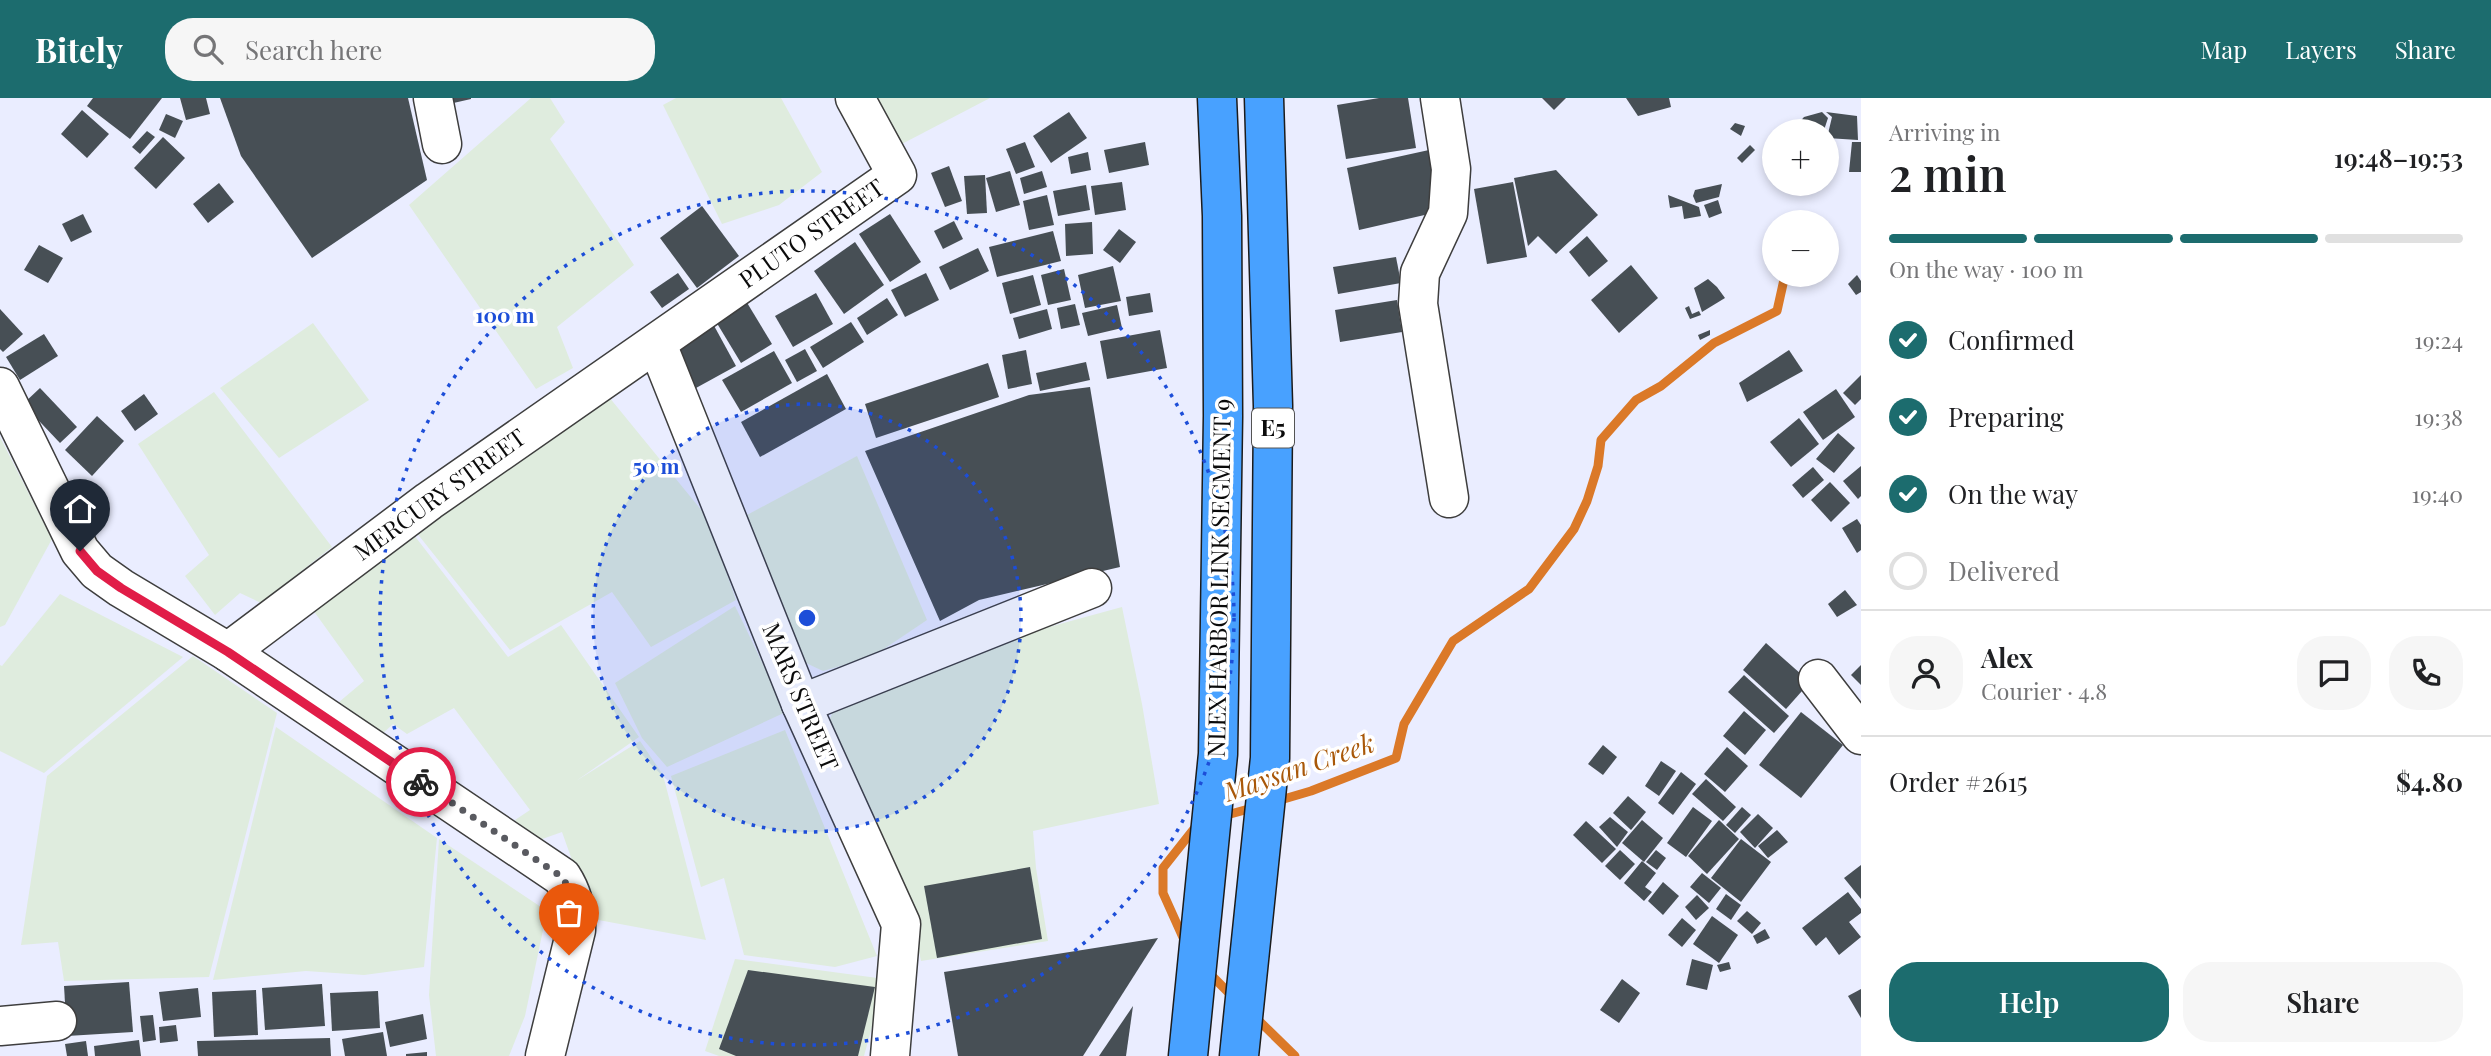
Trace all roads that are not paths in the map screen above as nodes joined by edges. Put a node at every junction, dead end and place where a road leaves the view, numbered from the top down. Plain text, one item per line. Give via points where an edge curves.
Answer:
1 (433, 98) edge
2 (855, 98) edge
3 (1217, 98) edge
4 (1264, 98) edge
5 (1440, 98) edge
6 (442, 144) dead end
7 (657, 344) junction
8 (0, 387) edge
9 (1449, 498) dead end
10 (1092, 588) dead end
11 (228, 652) junction
12 (1818, 679) dead end
13 (801, 704) junction
14 (1861, 735) edge
15 (57, 1021) dead end
16 (0, 1026) edge
17 (892, 1055) edge
18 (545, 1056) edge
19 (1188, 1056) edge
20 (1239, 1056) edge

1 - 6 street
2 - 7 street, PLUTO STREET via 897,175
3 - 19 highway, NLEX HARBOR LINK SEGMENT 9 / E5 via 1223,402 1219,754
4 - 20 highway, NLEX HARBOR LINK SEGMENT 9 / E5 via 1273,405 1270,758
5 - 9 street via 1451,169 1448,213 1420,273 1418,304
7 - 11 street, MERCURY STREET via 429,501
7 - 13 street, MARS STREET
8 - 11 street via 80,551 97,571
10 - 13 street
11 - 18 street via 562,877 577,913 576,930
12 - 14 street
13 - 17 street, MARS STREET via 901,924
15 - 16 street

